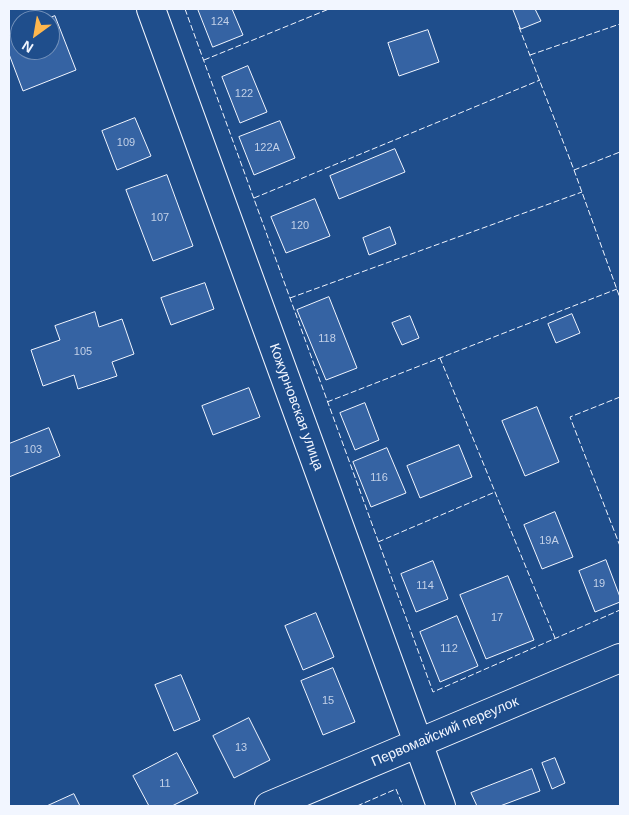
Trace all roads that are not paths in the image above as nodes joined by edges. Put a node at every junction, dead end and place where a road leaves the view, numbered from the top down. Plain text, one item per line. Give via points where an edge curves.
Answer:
1 (151, 9) edge
2 (620, 658) edge
3 (419, 744) junction
4 (269, 806) edge
5 (442, 806) edge

1 - 3 street, Кожурновская улица
2 - 3 street, Первомайский переулок
3 - 4 street, Первомайский переулок
3 - 5 street, Кожурновская улица

